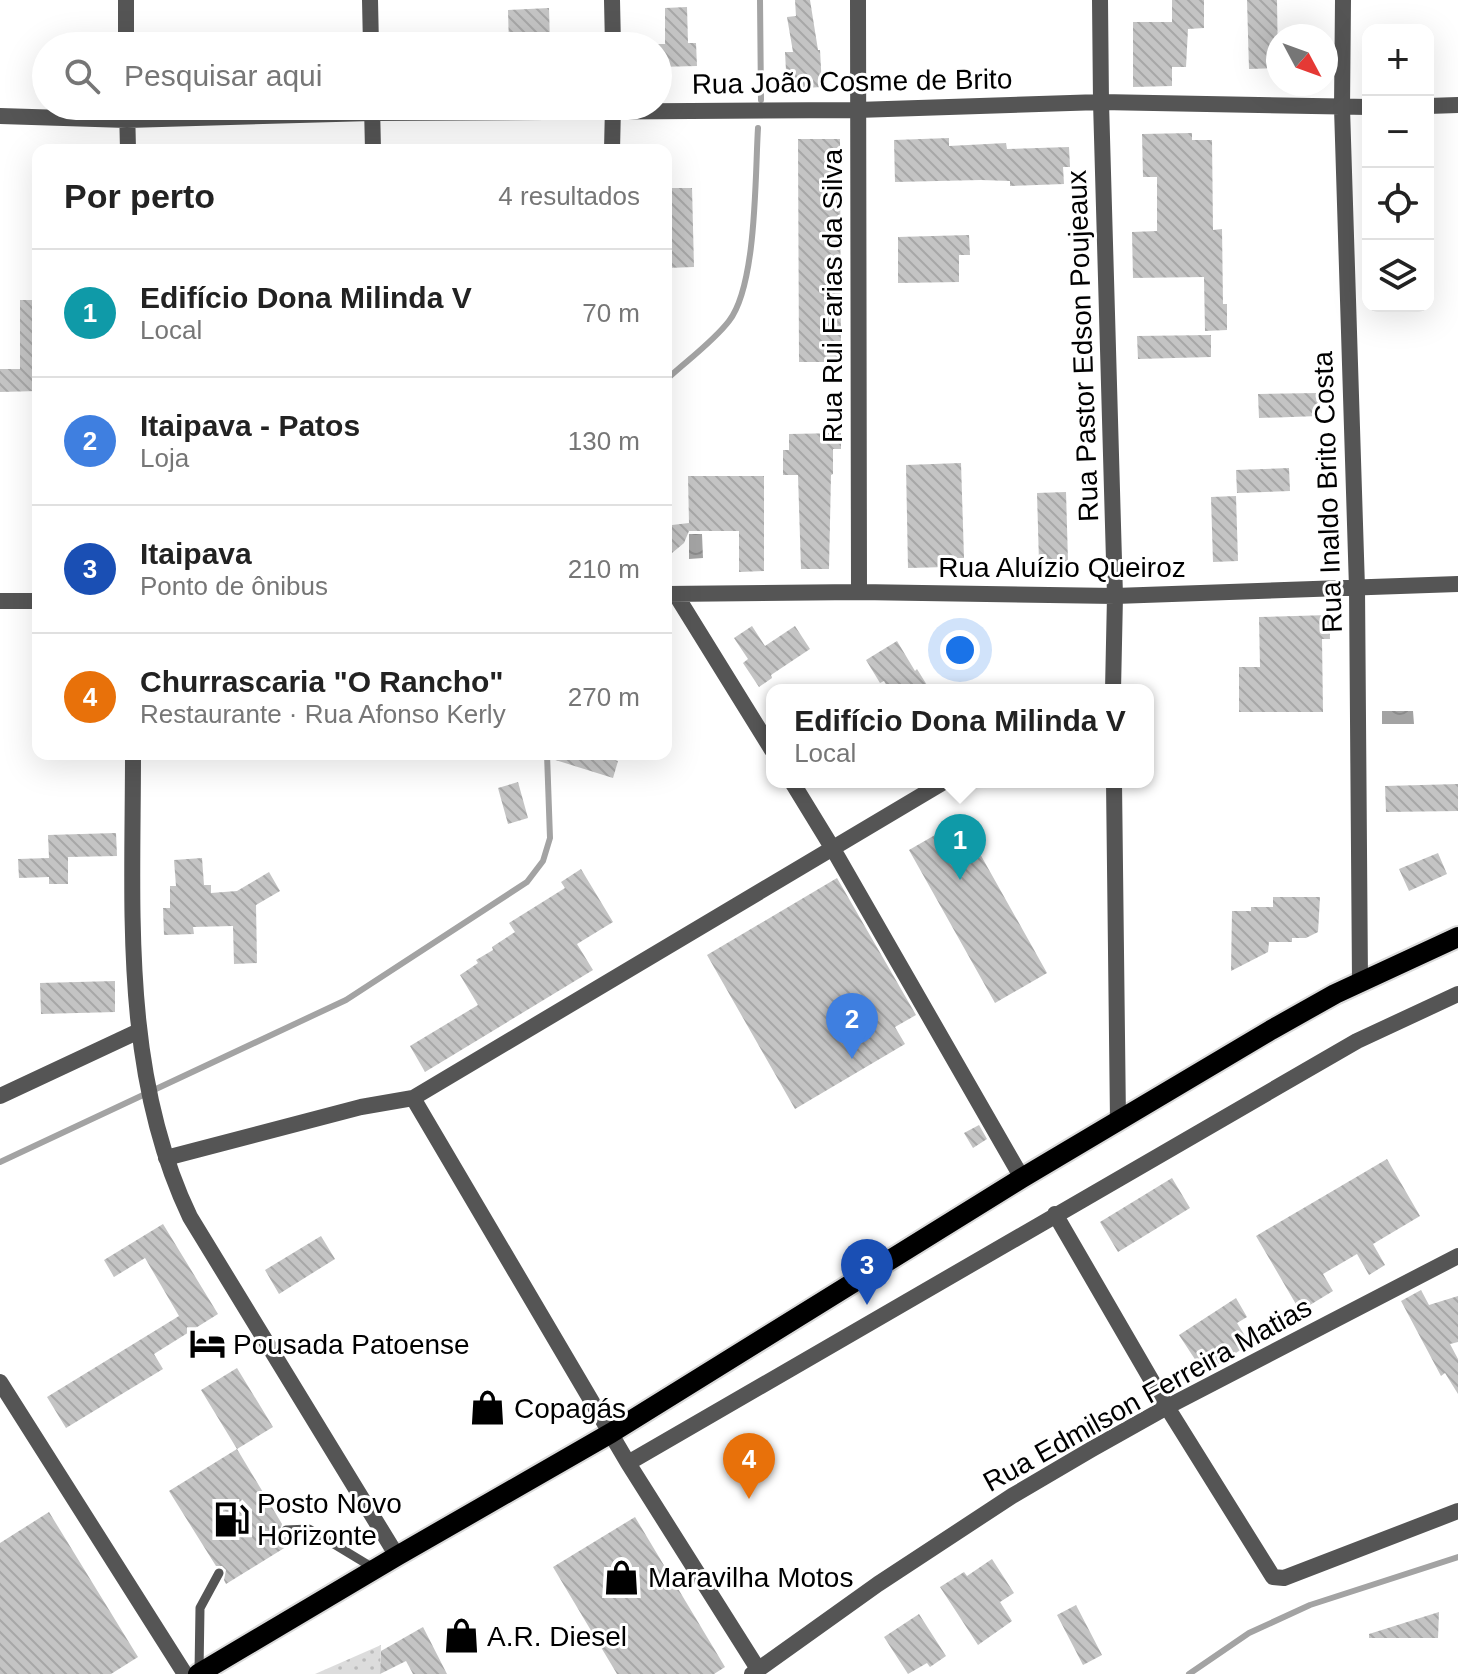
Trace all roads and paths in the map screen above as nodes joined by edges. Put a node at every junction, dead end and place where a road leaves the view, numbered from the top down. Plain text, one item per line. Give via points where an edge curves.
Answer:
1 (126, 0) edge
2 (370, 0) edge
3 (612, 0) edge
4 (858, 0) edge
5 (1100, 0) edge
6 (1343, 0) edge
7 (126, 32) edge
8 (371, 32) edge
9 (613, 32) edge
10 (1101, 102) junction
11 (1458, 105) edge
12 (1434, 106) edge
13 (1362, 107) edge
14 (672, 108) edge
15 (1342, 108) junction
16 (857, 110) junction
17 (32, 115) edge
18 (0, 116) edge
19 (127, 120) edge
20 (372, 120) edge
21 (613, 120) edge
22 (128, 144) edge
23 (373, 144) edge
24 (612, 144) edge
25 (1458, 584) edge
26 (1357, 588) junction
27 (859, 592) junction
28 (672, 595) edge
29 (1115, 596) junction
30 (672, 597) edge
31 (0, 601) edge
32 (32, 601) edge
33 (1112, 684) edge
34 (766, 741) edge
35 (133, 760) edge
36 (796, 788) edge
37 (934, 788) edge
38 (1114, 788) edge
39 (833, 849) junction
40 (1458, 937) edge
41 (1360, 982) junction
42 (1458, 994) edge
43 (139, 1031) junction
44 (0, 1096) edge
45 (413, 1098) junction
46 (1118, 1121) junction
47 (166, 1158) junction
48 (1022, 1178) junction
49 (1055, 1214) junction
50 (1458, 1256) edge
51 (0, 1382) edge
52 (1167, 1407) junction
53 (611, 1433) junction
54 (628, 1463) junction
55 (1458, 1511) edge
56 (286, 1530) dead end
57 (397, 1556) junction
58 (375, 1569) junction
59 (219, 1573) dead end
60 (755, 1671) edge
61 (185, 1674) edge
62 (199, 1674) edge

1 - 7 street
2 - 8 street
3 - 9 street
4 - 16 street, Rua Rui Farias da Silva
5 - 10 street, Rua Pastor Edson Poujeaux
6 - 15 street, Rua Inaldo Brito Costa
10 - 15 street, Rua João Cosme de Brito
10 - 16 street, Rua João Cosme de Brito
10 - 29 street, Rua Pastor Edson Poujeaux
11 - 12 street
13 - 15 street, Rua João Cosme de Brito
14 - 16 street, Rua João Cosme de Brito
15 - 26 street, Rua Inaldo Brito Costa
16 - 27 street, Rua Rui Farias da Silva
17 - 18 street, Rua João Cosme de Brito
19 - 22 street
20 - 23 street
21 - 24 street
25 - 26 street, Rua Aluízio Queiroz
26 - 29 street, Rua Aluízio Queiroz
26 - 41 street, Rua Inaldo Brito Costa
27 - 28 street, Rua Aluízio Queiroz
27 - 29 street, Rua Aluízio Queiroz
29 - 33 street, Rua Pastor Edson Poujeaux
30 - 34 street
31 - 32 street
35 - 43 street
36 - 39 street
37 - 39 street
38 - 46 street
39 - 45 street
39 - 48 street
40 - 41 main road
41 - 46 main road
42 - 49 street via 1357,1041
43 - 44 street
43 - 47 street
45 - 47 street
45 - 53 street
46 - 48 main road
47 - 57 street via 190,1217
48 - 53 main road
49 - 52 street
49 - 54 street
50 - 52 street, Rua Edmilson Ferreira Matias
51 - 61 street
52 - 55 street via 1273,1577 1284,1578
52 - 60 street, Rua Edmilson Ferreira Matias via 1012,1496
53 - 54 street
53 - 57 main road
54 - 60 street
56 - 58 lane via 309,1529
57 - 58 main road
58 - 62 main road
59 - 62 lane via 200,1608

